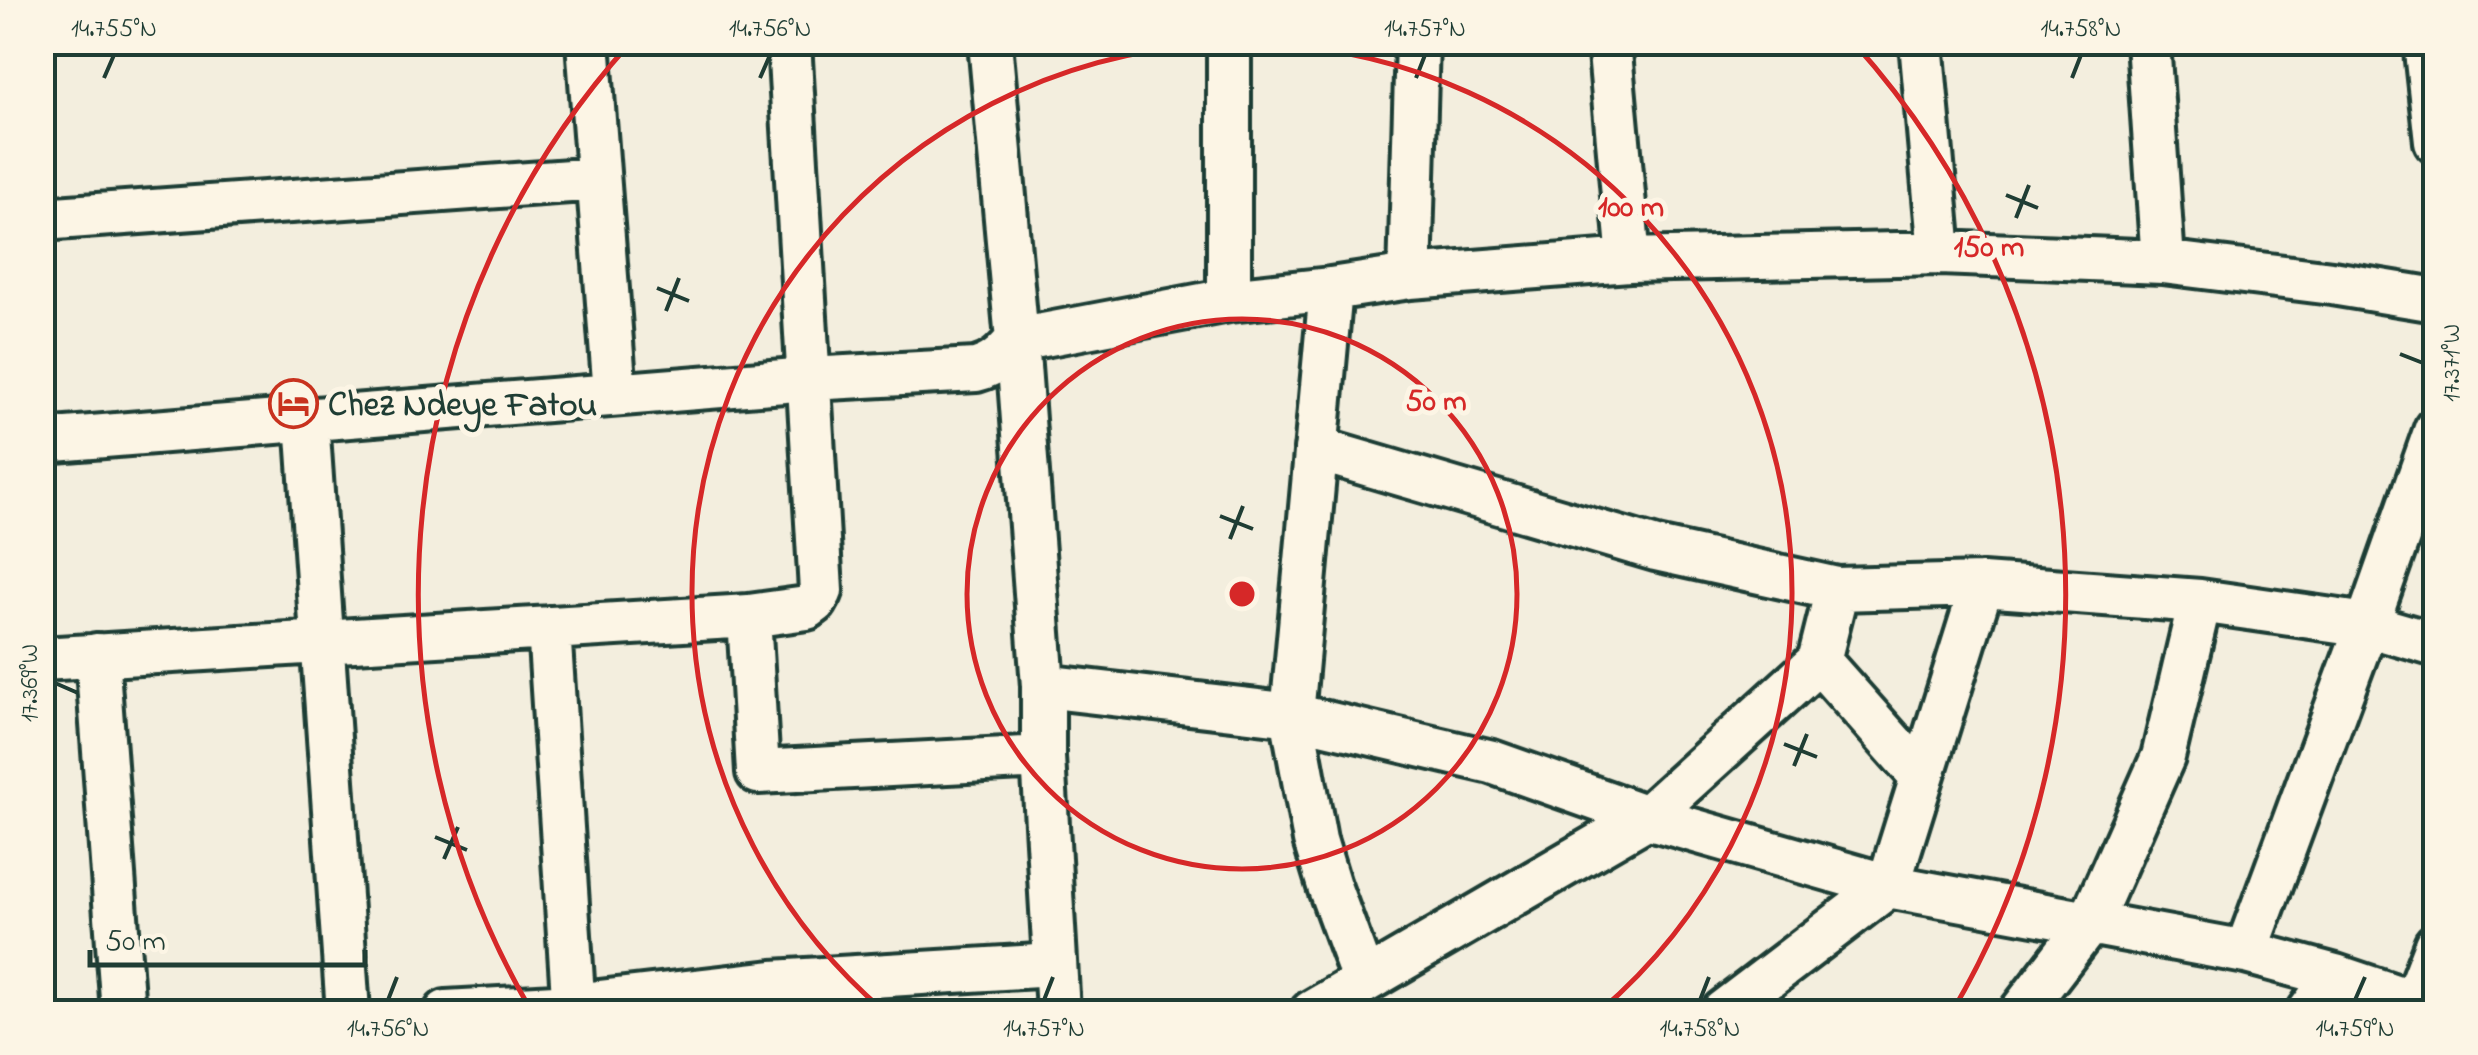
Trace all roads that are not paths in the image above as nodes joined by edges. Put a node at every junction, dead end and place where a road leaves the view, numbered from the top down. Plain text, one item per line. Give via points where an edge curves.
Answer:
1 (588, 42) edge
2 (789, 42) edge
3 (990, 42) edge
4 (1229, 42) edge
5 (1417, 42) edge
6 (1609, 42) edge
7 (1921, 42) edge
8 (2148, 42) edge
9 (2426, 42) edge
10 (2436, 142) edge
11 (598, 178) junction
12 (42, 220) edge
13 (1940, 253) junction
14 (1628, 260) junction
15 (2163, 262) junction
16 (1410, 277) junction
17 (1331, 289) junction
18 (1229, 300) junction
19 (2436, 300) edge
20 (1017, 340) junction
21 (809, 379) junction
22 (615, 394) junction
23 (307, 420) junction
24 (2436, 430) edge
25 (42, 441) edge
26 (1316, 448) junction
27 (2423, 503) edge
28 (1982, 585) junction
29 (1837, 590) junction
30 (2200, 601) junction
31 (749, 616) junction
32 (2367, 625) junction
33 (549, 628) junction
34 (322, 642) junction
35 (2436, 645) edge
36 (97, 655) junction
37 (42, 658) edge
38 (1819, 660) junction
39 (1043, 686) junction
40 (1292, 715) junction
41 (1044, 757) junction
42 (1922, 777) junction
43 (1647, 817) junction
44 (1888, 886) junction
45 (2090, 922) junction
46 (2436, 944) edge
47 (2246, 952) junction
48 (1054, 966) junction
49 (2336, 976) junction
50 (1364, 981) junction
51 (2424, 1006) edge
52 (574, 1009) edge
53 (123, 1012) edge
54 (348, 1012) edge
55 (446, 1012) edge
56 (1058, 1012) edge
57 (1312, 1012) edge
58 (1723, 1012) edge
59 (2020, 1012) edge
60 (2308, 1012) edge

1 - 11 street
2 - 21 street
3 - 20 street
4 - 18 street
5 - 16 street
6 - 14 street
7 - 13 street
8 - 15 street
9 - 10 street
11 - 12 street
11 - 22 street
13 - 14 street
13 - 15 street
14 - 16 street
15 - 19 street
16 - 17 street
17 - 18 street
17 - 26 street
18 - 20 street
20 - 21 street via 1001,358 976,370
20 - 39 street
21 - 22 street
21 - 31 street via 820,591 806,608
22 - 23 street
23 - 25 street
23 - 34 street
24 - 27 street
26 - 29 street via 1656,549
26 - 40 street
27 - 32 street
28 - 29 street
28 - 30 street
28 - 42 street
29 - 38 street
30 - 32 street
30 - 45 street via 2163,758
31 - 33 street
31 - 41 street via 758,772
32 - 35 street
32 - 47 street
33 - 34 street
33 - 52 street
34 - 36 street
34 - 54 street
36 - 37 street
36 - 53 street
38 - 42 street
38 - 43 street
39 - 40 street
39 - 41 street
40 - 43 street via 1492,762
40 - 50 street via 1315,840
41 - 48 street
42 - 44 street
43 - 44 street
43 - 50 street
44 - 45 street
44 - 58 street
45 - 47 street
45 - 59 street
46 - 51 street
47 - 49 street
48 - 52 street via 773,982
48 - 56 street
49 - 51 street
49 - 60 street
50 - 57 street
52 - 55 street

